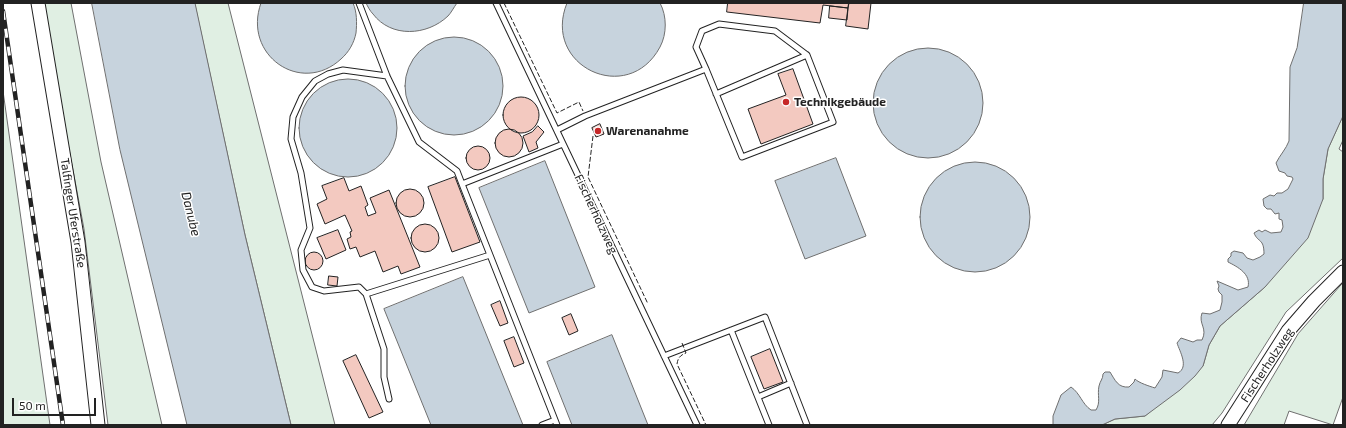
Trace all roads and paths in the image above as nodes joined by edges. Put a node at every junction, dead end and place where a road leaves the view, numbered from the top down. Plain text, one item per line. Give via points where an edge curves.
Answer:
1 (38, 3) edge
2 (359, 3) edge
3 (496, 3) edge
4 (807, 55) junction
5 (706, 69) junction
6 (387, 76) junction
7 (716, 94) junction
8 (557, 130) junction
9 (563, 144) junction
10 (462, 184) junction
11 (490, 254) junction
12 (1343, 272) edge
13 (366, 294) junction
14 (731, 330) junction
15 (664, 356) junction
16 (791, 383) junction
17 (758, 397) junction
18 (389, 399) dead end
19 (556, 422) edge
20 (98, 425) edge
21 (542, 425) edge
22 (697, 425) edge
23 (769, 425) edge
24 (807, 425) edge
25 (1228, 425) edge

1 - 20 street, Talfinger Uferstraße via 78,242
2 - 6 lane
3 - 8 lane, Fischerholzweg
4 - 5 lane via 774,31 719,24 702,31 696,47
4 - 7 lane
4 - 7 lane via 833,122 742,157
5 - 7 lane
5 - 8 lane via 606,110 585,116
6 - 10 lane via 419,142 457,171
6 - 13 lane via 343,70 328,74 315,81 302,98 293,117 291,139 301,173 310,228 301,250 303,270 312,287 324,291 359,287
8 - 9 lane, Fischerholzweg
9 - 10 lane
9 - 15 lane, Fischerholzweg
10 - 11 lane
11 - 13 lane
11 - 19 lane
12 - 25 street, Fischerholzweg via 1288,331
13 - 18 lane via 384,349 384,377
14 - 15 lane
14 - 16 lane via 764,317
14 - 17 lane
15 - 22 lane, Fischerholzweg
16 - 17 lane
16 - 24 lane
17 - 23 lane
19 - 21 lane

